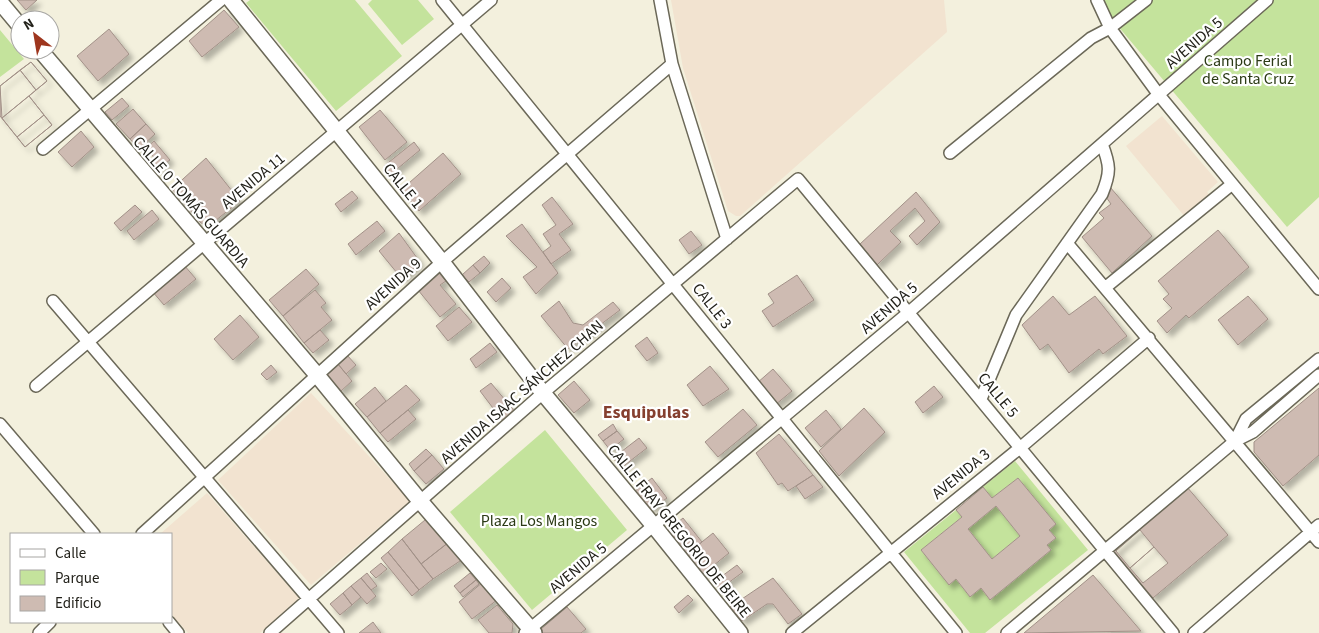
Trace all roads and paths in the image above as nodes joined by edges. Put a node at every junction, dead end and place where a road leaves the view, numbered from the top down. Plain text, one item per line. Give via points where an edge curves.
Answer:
1 (221, 0) edge
2 (231, 0) edge
3 (442, 0) edge
4 (491, 0) edge
5 (660, 0) edge
6 (1097, 0) edge
7 (1146, 0) edge
8 (1267, 0) edge
9 (0, 2) edge
10 (10, 14) edge
11 (462, 25) junction
12 (1110, 28) junction
13 (48, 60) edge
14 (672, 64) junction
15 (1159, 95) junction
16 (90, 111) junction
17 (336, 132) junction
18 (1102, 144) junction
19 (43, 149) dead end
20 (950, 153) dead end
21 (567, 154) junction
22 (798, 179) joint
23 (1231, 185) junction
24 (727, 239) junction
25 (1067, 243) junction
26 (204, 244) junction
27 (442, 262) junction
28 (674, 284) junction
29 (1106, 287) junction
30 (1319, 289) edge
31 (53, 301) dead end
32 (908, 314) junction
33 (1149, 338) junction
34 (88, 341) junction
35 (1319, 359) edge
36 (316, 375) junction
37 (1319, 375) edge
38 (36, 386) dead end
39 (543, 393) junction
40 (981, 399) junction
41 (782, 421) junction
42 (0, 424) edge
43 (1235, 441) junction
44 (1021, 447) junction
45 (205, 478) junction
46 (420, 501) junction
47 (654, 526) junction
48 (1315, 528) edge
49 (93, 533) edge
50 (143, 533) edge
51 (1319, 542) edge
52 (1106, 551) junction
53 (890, 553) junction
54 (309, 600) junction
55 (49, 623) edge
56 (170, 623) edge
57 (530, 631) edge
58 (39, 633) edge
59 (178, 633) edge
60 (270, 633) edge
61 (338, 633) edge
62 (740, 633) edge
63 (792, 633) edge
64 (956, 633) edge
65 (1006, 633) edge
66 (1173, 633) edge
67 (1194, 633) edge

1 - 16 street
2 - 17 street, CALLE 1
3 - 11 street, CALLE 3
4 - 11 street, AVENIDA 11
5 - 14 street
6 - 12 street
7 - 12 street
8 - 15 street, AVENIDA 5
9 - 10 street
11 - 17 street, AVENIDA 11
11 - 21 street, CALLE 3
12 - 15 street
12 - 20 street via 1091,38
13 - 16 street, CALLE 0 TOMÁS GUARDIA
14 - 21 street, AVENIDA 9
14 - 24 street
15 - 18 street, AVENIDA 5
15 - 23 street
16 - 19 street
16 - 26 street, CALLE 0 TOMÁS GUARDIA
17 - 26 street, AVENIDA 11
17 - 27 street, CALLE 1
18 - 25 street via 1109,164 1109,178 1102,194
18 - 32 street, AVENIDA 5
21 - 27 street, AVENIDA 9
21 - 28 street, CALLE 3
22 - 24 street, AVENIDA ISAAC SÁNCHEZ CHAN
22 - 32 street, CALLE 5
23 - 29 street
23 - 30 street
24 - 28 street, AVENIDA ISAAC SÁNCHEZ CHAN
25 - 29 street
25 - 40 street via 1016,315
26 - 34 street, AVENIDA 11
26 - 36 street, CALLE 0 TOMÁS GUARDIA
27 - 36 street, AVENIDA 9
27 - 39 street, CALLE FRAY GREGORIO DE BEIRE
28 - 39 street, AVENIDA ISAAC SÁNCHEZ CHAN
28 - 41 street, CALLE 3
29 - 33 street
31 - 34 street
32 - 40 street, CALLE 5
32 - 41 street, AVENIDA 5
33 - 43 street
33 - 44 street, AVENIDA 3
34 - 38 street, AVENIDA 11
34 - 45 street
35 - 43 street via 1246,420
36 - 45 street, AVENIDA 9
36 - 46 street, CALLE 0 TOMÁS GUARDIA
37 - 43 street via 1252,432
39 - 46 street, AVENIDA ISAAC SÁNCHEZ CHAN
39 - 47 street, CALLE FRAY GREGORIO DE BEIRE
40 - 44 street, CALLE 5
41 - 47 street, AVENIDA 5
41 - 53 street, CALLE 3
42 - 49 street
43 - 48 street
43 - 52 street
44 - 52 street, CALLE 5
44 - 53 street, AVENIDA 3
45 - 50 street, AVENIDA 9
45 - 54 street
46 - 54 street, AVENIDA ISAAC SÁNCHEZ CHAN
46 - 57 street
47 - 57 street, AVENIDA 5
47 - 62 street, CALLE FRAY GREGORIO DE BEIRE
48 - 51 street
48 - 67 street
52 - 65 street
52 - 66 street, CALLE 5
53 - 63 street, AVENIDA 3
53 - 64 street, CALLE 3
54 - 60 street, AVENIDA ISAAC SÁNCHEZ CHAN
54 - 61 street
55 - 58 street
56 - 59 street

